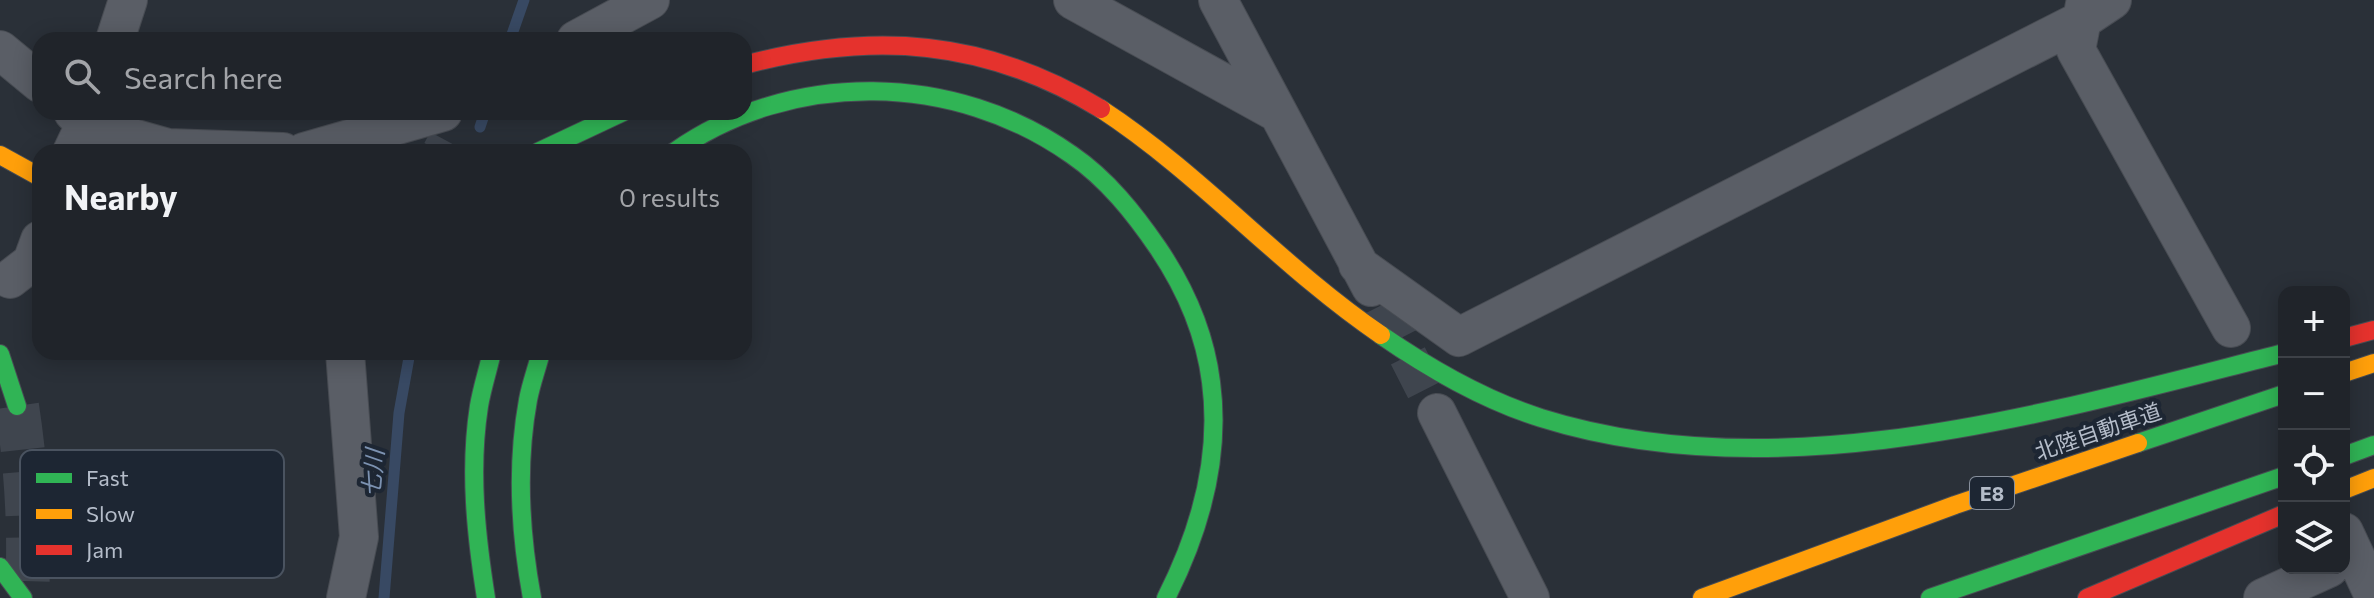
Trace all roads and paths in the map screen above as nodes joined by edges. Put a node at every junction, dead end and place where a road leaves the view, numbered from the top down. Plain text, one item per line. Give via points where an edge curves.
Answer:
1 (128, 0) edge
2 (650, 0) edge
3 (1073, 0) edge
4 (1218, 0) edge
5 (2093, 7) edge
6 (118, 32) edge
7 (591, 32) edge
8 (0, 50) edge
9 (752, 63) edge
10 (32, 76) edge
11 (752, 111) edge
12 (1278, 113) junction
13 (606, 120) edge
14 (727, 120) edge
15 (442, 123) edge
16 (81, 125) edge
17 (153, 144) edge
18 (342, 144) edge
19 (555, 144) edge
20 (687, 144) edge
21 (0, 155) edge
22 (32, 173) edge
23 (32, 262) edge
24 (1358, 265) junction
25 (10, 279) dead end
26 (1382, 305) tunnel mouth
27 (2231, 328) dead end
28 (2374, 330) edge
29 (2350, 336) edge
30 (0, 354) edge
31 (2278, 354) edge
32 (346, 360) edge
33 (490, 360) edge
34 (539, 360) edge
35 (2374, 363) edge
36 (2350, 371) edge
37 (2278, 396) edge
38 (17, 406) tunnel mouth
39 (1437, 413) tunnel mouth
40 (2374, 445) edge
41 (2350, 454) edge
42 (2278, 478) edge
43 (2374, 478) edge
44 (2350, 488) edge
45 (2278, 517) edge
46 (2350, 555) edge
47 (0, 567) edge
48 (2309, 574) edge
49 (2374, 596) edge
50 (23, 598) edge
51 (346, 598) edge
52 (486, 598) edge
53 (532, 598) edge
54 (1166, 598) edge
55 (1530, 598) edge
56 (1702, 598) edge
57 (1930, 598) edge
58 (2087, 598) edge
59 (2263, 598) edge

1 - 6 street
2 - 7 street
3 - 12 street
4 - 12 street
5 - 24 street via 1459,337
5 - 27 street via 2076,50
8 - 10 street
9 - 31 highway via 814,47 936,46 996,60 1046,80 1096,105 1147,140 1334,302 1428,367 1544,419 1605,434 1732,449 1898,436 2124,393
11 - 54 highway via 825,92 934,95 986,108 1036,132 1082,161 1123,198 1183,288 1203,342 1213,399 1212,456 1202,511
12 - 24 street
13 - 19 highway
14 - 20 highway
15 - 18 street
16 - 17 street
21 - 22 highway
23 - 25 street
24 - 26 street
28 - 29 highway
30 - 38 highway
32 - 51 street via 359,537
33 - 52 highway via 479,408 474,476
34 - 53 highway via 522,456 522,518
35 - 36 highway
37 - 56 highway, 北陸自動車道 / E8 via 1955,505
39 - 55 street
40 - 41 highway
42 - 57 highway
43 - 44 highway
45 - 58 highway
46 - 49 street
47 - 50 highway
48 - 59 street

